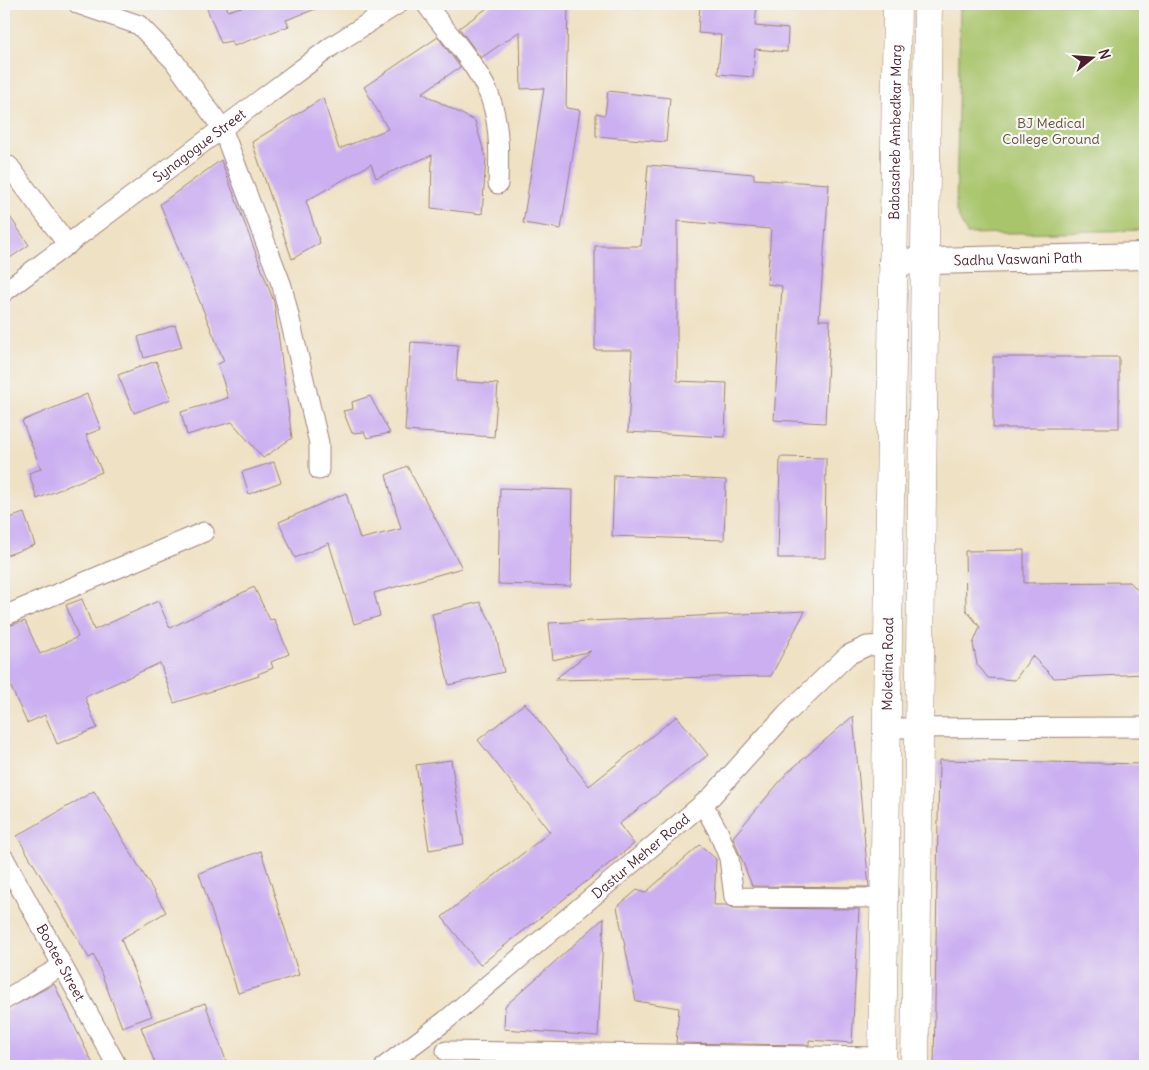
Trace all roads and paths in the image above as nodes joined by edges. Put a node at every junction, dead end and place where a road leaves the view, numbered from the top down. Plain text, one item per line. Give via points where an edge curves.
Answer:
1 (78, 4) edge
2 (398, 4) edge
3 (426, 4) edge
4 (897, 4) edge
5 (928, 4) edge
6 (222, 128) junction
7 (4, 170) edge
8 (498, 184) dead end
9 (1145, 240) edge
10 (68, 244) junction
11 (892, 253) junction
12 (924, 253) junction
13 (1145, 256) edge
14 (4, 292) edge
15 (319, 470) dead end
16 (204, 532) dead end
17 (4, 616) edge
18 (888, 645) junction
19 (1145, 727) edge
20 (885, 728) junction
21 (919, 728) junction
22 (704, 804) junction
23 (4, 858) edge
24 (884, 898) junction
25 (62, 966) junction
26 (4, 1000) edge
27 (446, 1021) junction
28 (446, 1059) edge
29 (882, 1062) edge
30 (117, 1066) edge
31 (384, 1066) edge
32 (916, 1066) edge

1 - 6 street via 139,25 174,60
2 - 6 street, Synagogue Street via 332,46
3 - 8 street via 483,82 492,102 499,150
4 - 11 main road, Babasaheb Ambedkar Marg
5 - 12 main road
6 - 10 street, Synagogue Street
6 - 15 street via 282,286 319,443
7 - 10 street via 9,166
9 - 12 main road, Sadhu Vaswani Path
10 - 14 street, Synagogue Street
11 - 12 main road, Sadhu Vaswani Path
11 - 18 main road, Moledina Road
12 - 13 main road, Sadhu Vaswani Path
12 - 21 main road
16 - 17 street
18 - 20 main road, Moledina Road
18 - 22 street, Dastur Meher Road via 867,646 848,655 786,714
19 - 21 street
20 - 21 street
20 - 24 main road, Moledina Road
21 - 32 main road
22 - 24 street via 729,858 734,897
22 - 27 street, Dastur Meher Road
23 - 25 street, Bootee Street
24 - 29 main road, Moledina Road
25 - 26 street
25 - 30 street, Bootee Street
27 - 28 street
27 - 31 street, Dastur Meher Road
28 - 29 street

